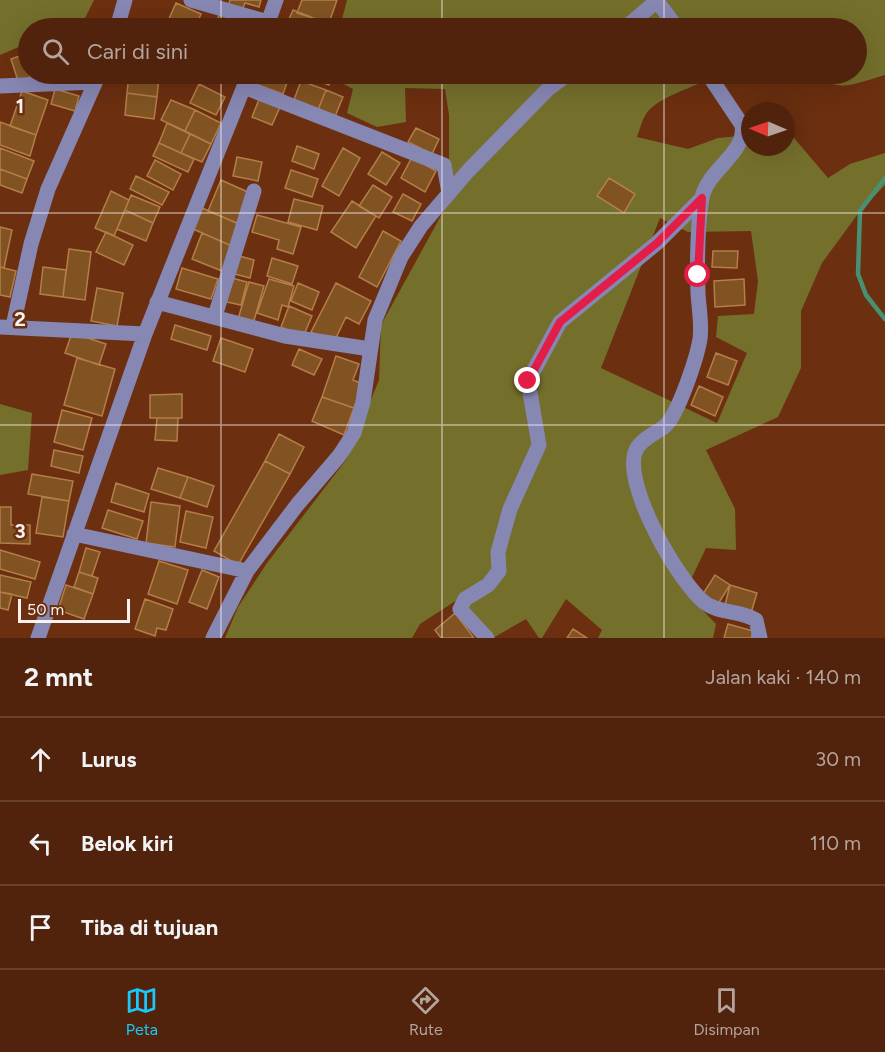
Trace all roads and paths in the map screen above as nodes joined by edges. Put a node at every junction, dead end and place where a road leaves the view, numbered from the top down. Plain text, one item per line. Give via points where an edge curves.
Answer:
1 (125, 0) edge
2 (191, 0) edge
3 (276, 0) edge
4 (657, 0) edge
5 (120, 18) edge
6 (246, 18) edge
7 (270, 18) edge
8 (637, 18) edge
9 (670, 18) edge
10 (24, 84) edge
11 (94, 84) edge
12 (244, 84) edge
13 (255, 84) edge
14 (555, 84) edge
15 (715, 84) edge
16 (0, 86) edge
17 (254, 191) dead end
18 (449, 193) junction
19 (702, 198) junction
20 (157, 302) junction
21 (215, 316) junction
22 (7, 326) edge
23 (145, 334) junction
24 (370, 349) junction
25 (74, 534) junction
26 (247, 571) junction
27 (38, 638) edge
28 (213, 638) edge
29 (487, 638) edge
30 (760, 638) edge

1 - 5 street
2 - 6 street
3 - 7 street
4 - 8 street
4 - 9 street
10 - 16 street
11 - 22 street via 48,189
12 - 20 street
13 - 18 street via 444,165
14 - 18 street
15 - 19 street via 743,132 708,180
17 - 21 street
18 - 24 street via 401,257 375,320
19 - 29 street via 657,243 560,322 528,381 539,446 510,509 498,552 499,571 488,585 465,599 460,609
19 - 30 street via 700,339 674,415 636,449 634,467 652,526 696,594 707,604 756,620
20 - 21 street
20 - 23 street
21 - 24 street via 285,336
22 - 23 street
23 - 25 street
24 - 26 street via 363,402 354,433
25 - 26 street
25 - 27 street
26 - 28 street

